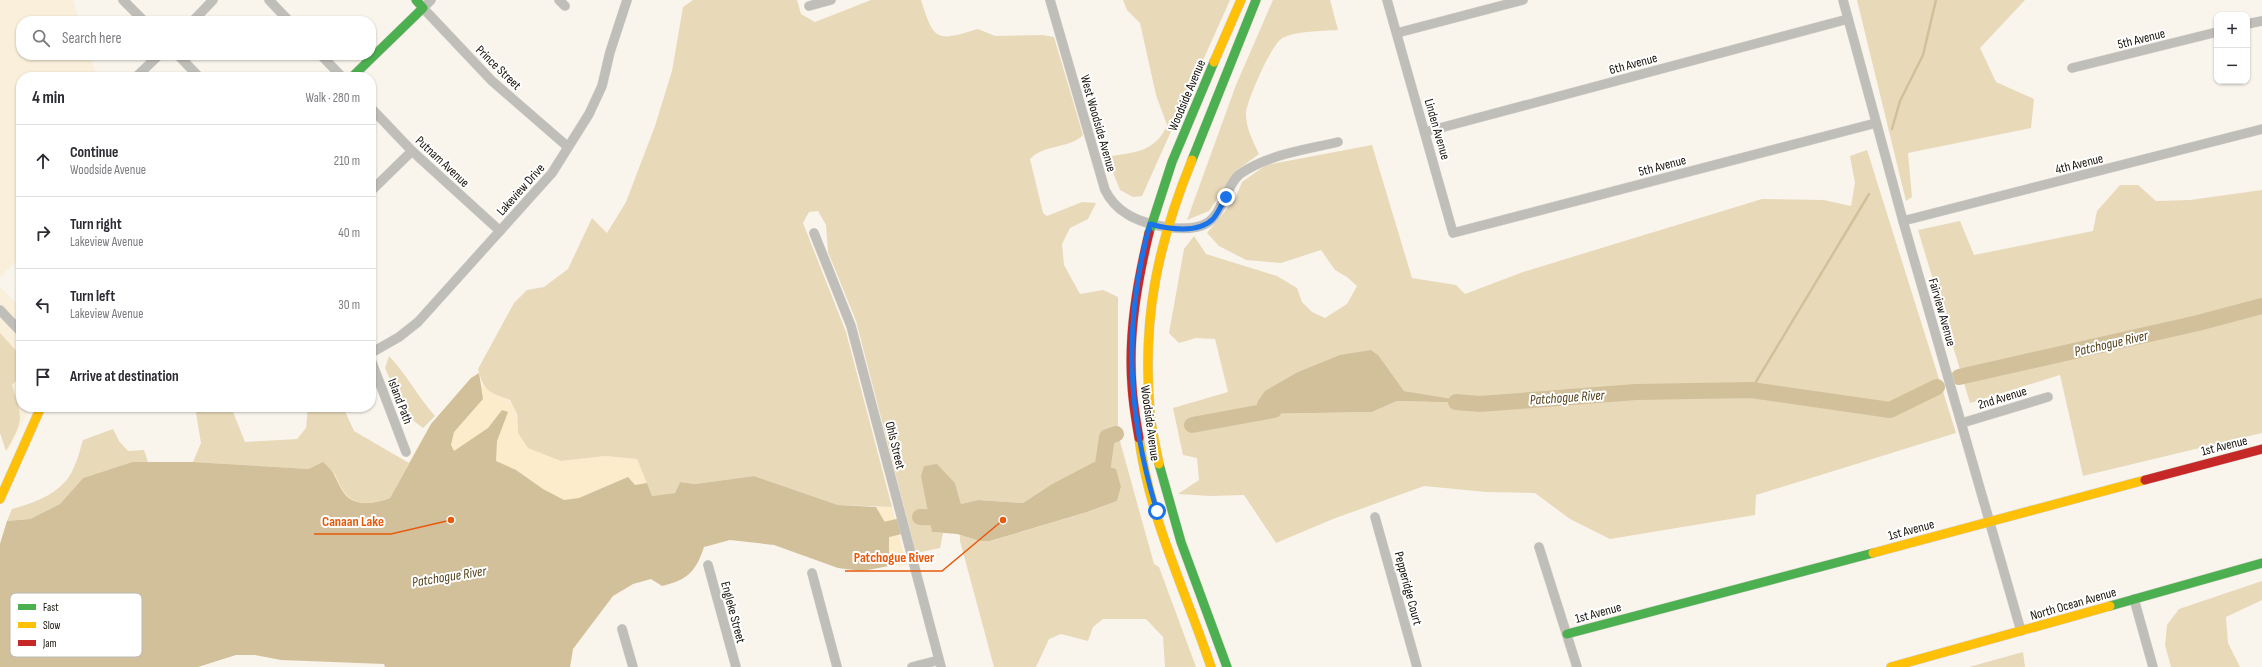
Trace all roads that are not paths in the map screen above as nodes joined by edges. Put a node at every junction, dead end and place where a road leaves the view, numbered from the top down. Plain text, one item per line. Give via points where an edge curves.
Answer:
1 (123, 0) edge
2 (213, 0) edge
3 (269, 0) edge
4 (416, 0) edge
5 (431, 0) edge
6 (626, 0) edge
7 (831, 0) edge
8 (1050, 0) edge
9 (1241, 0) edge
10 (1256, 0) edge
11 (1387, 0) edge
12 (1522, 0) edge
13 (1842, 0) edge
14 (809, 6) dead end
15 (423, 8) junction
16 (139, 16) edge
17 (197, 16) edge
18 (284, 16) edge
19 (1848, 19) junction
20 (2262, 21) edge
21 (2250, 23) edge
22 (1397, 33) junction
23 (2214, 33) edge
24 (376, 54) edge
25 (154, 60) edge
26 (183, 60) edge
27 (326, 60) edge
28 (369, 60) edge
29 (2072, 68) dead end
30 (141, 72) edge
31 (194, 72) edge
32 (337, 72) edge
33 (357, 72) edge
34 (376, 113) edge
35 (1876, 123) junction
36 (2262, 129) edge
37 (1425, 132) junction
38 (1338, 142) dead end
39 (568, 147) junction
40 (412, 151) junction
41 (376, 186) edge
42 (1903, 221) junction
43 (1153, 225) junction
44 (1167, 227) junction
45 (500, 231) junction
46 (814, 233) dead end
47 (1453, 233) joint
48 (0, 310) edge
49 (16, 327) edge
50 (376, 350) edge
51 (376, 373) edge
52 (2048, 397) dead end
53 (39, 412) edge
54 (1962, 423) junction
55 (2262, 449) edge
56 (406, 452) dead end
57 (0, 499) edge
58 (1375, 517) dead end
59 (1991, 521) junction
60 (1539, 547) dead end
61 (2262, 564) edge
62 (708, 565) dead end
63 (812, 573) dead end
64 (2134, 599) junction
65 (622, 629) dead end
66 (2022, 631) junction
67 (1567, 634) junction
68 (940, 663) edge
69 (633, 667) edge
70 (736, 667) edge
71 (837, 667) edge
72 (912, 667) edge
73 (1211, 667) edge
74 (1227, 667) edge
75 (1417, 667) edge
76 (1577, 667) edge
77 (1891, 667) edge
78 (2152, 667) edge

1 - 16 street
2 - 17 street
3 - 18 street
4 - 15 main road, Prince Street
5 - 15 street
6 - 39 street, Lakeview Drive via 602,86 589,114
7 - 14 street
8 - 43 street, West Woodside Avenue via 1105,190 1120,210
9 - 43 main road, Woodside Avenue via 1177,150
10 - 44 main road, Woodside Avenue
11 - 22 street, Linden Avenue
12 - 22 street
13 - 19 street, Fairview Avenue
15 - 24 main road
15 - 39 street, Prince Street via 492,81
19 - 35 street, Fairview Avenue
19 - 37 street, 6th Avenue
20 - 21 street
22 - 37 street, Linden Avenue
23 - 29 street, 5th Avenue
25 - 30 street
26 - 31 street
27 - 32 street
28 - 33 main road
34 - 40 street, Putnam Avenue
35 - 42 street, Fairview Avenue
35 - 47 street, 5th Avenue
36 - 42 street, 4th Avenue
37 - 47 street, Linden Avenue
38 - 44 street, West Woodside Avenue via 1269,159 1239,175 1208,223 1196,228
39 - 45 street, Lakeview Drive via 552,173
40 - 41 street
40 - 45 street, Putnam Avenue
42 - 54 street, Fairview Avenue
43 - 44 street, West Woodside Avenue
43 - 73 main road, Woodside Avenue via 1140,260 1133,313 1131,356 1134,412 1147,478
44 - 74 main road, Woodside Avenue via 1154,281 1148,331 1152,428 1161,477 1174,521
45 - 50 street, Lakeview Drive via 418,322
46 - 68 street, Ohls Street via 851,326
48 - 49 street
51 - 56 street, Island Path
52 - 54 street, 2nd Avenue
53 - 57 main road
54 - 59 street, Fairview Avenue
55 - 59 main road, 1st Avenue
58 - 75 street, Pepperidge Court
59 - 66 street, Fairview Avenue
59 - 67 main road, 1st Avenue
60 - 67 street
61 - 64 main road, North Ocean Avenue
62 - 70 street, Engleke Street
63 - 71 street
64 - 66 main road, North Ocean Avenue
64 - 78 street
65 - 69 street
66 - 77 main road, North Ocean Avenue
67 - 76 street
68 - 72 street

